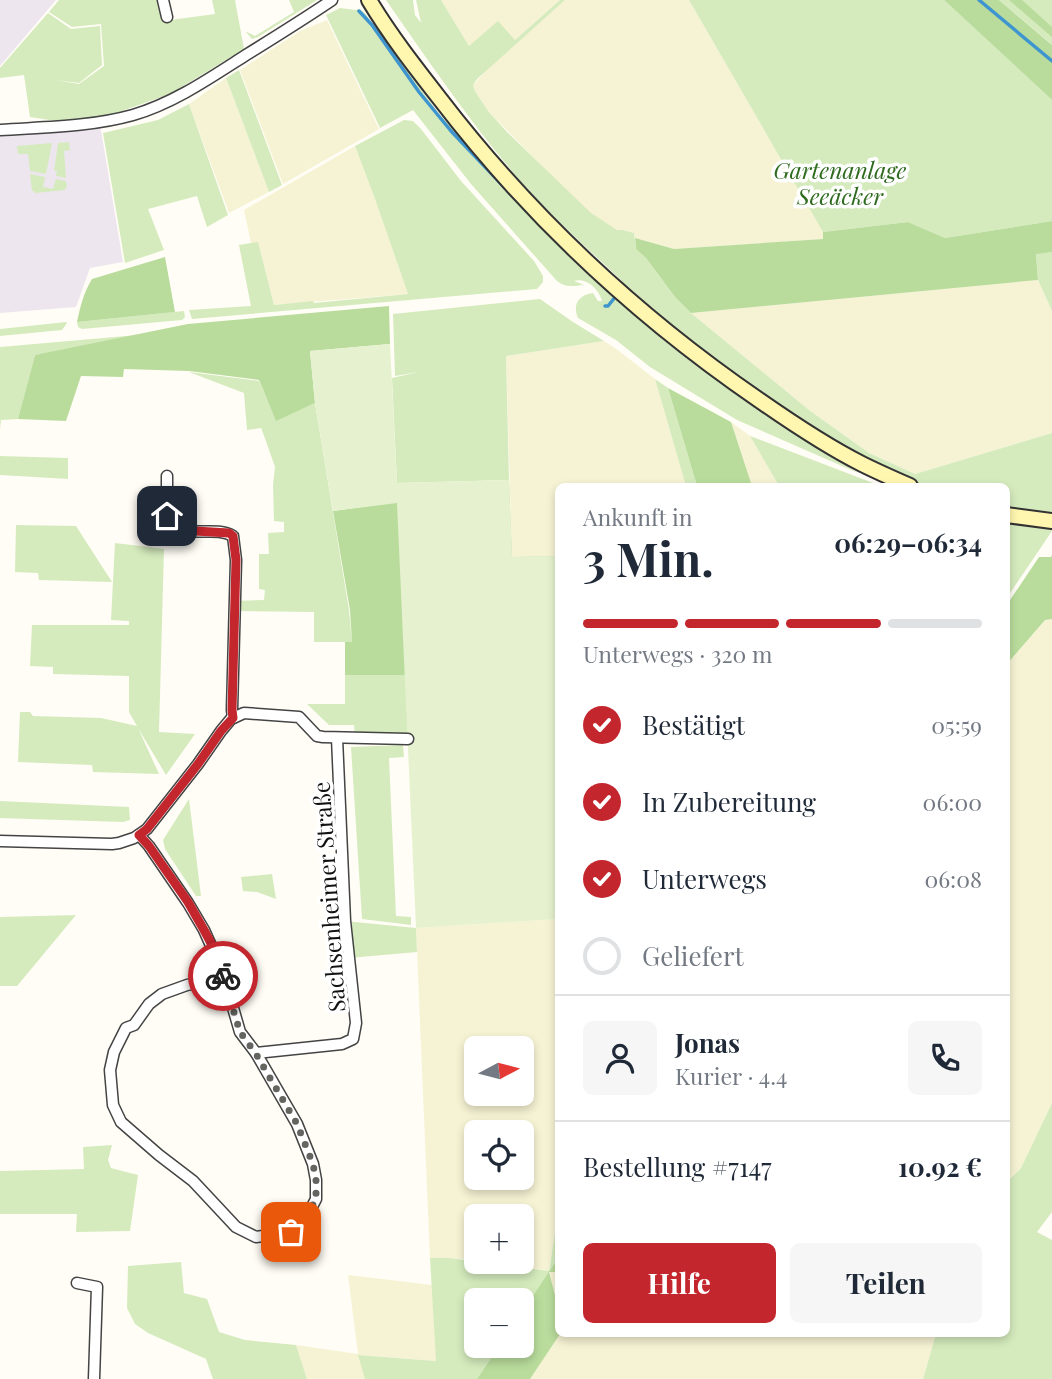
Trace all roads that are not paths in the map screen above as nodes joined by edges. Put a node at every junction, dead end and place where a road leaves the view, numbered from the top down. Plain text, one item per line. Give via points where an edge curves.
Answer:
1 (163, 0) edge
2 (332, 0) edge
3 (369, 0) edge
4 (167, 17) dead end
5 (0, 130) edge
6 (167, 476) dead end
7 (903, 483) edge
8 (1010, 516) edge
9 (1047, 521) edge
10 (233, 718) junction
11 (337, 738) junction
12 (408, 740) dead end
13 (139, 835) junction
14 (0, 841) edge
15 (223, 977) junction
16 (256, 1054) junction
17 (77, 1283) dead end
18 (94, 1379) edge

1 - 4 street
2 - 5 street via 210,78 153,108 113,120
3 - 7 main road via 405,54 498,170 615,287 721,374 795,425
6 - 10 street via 167,516 172,527 233,536
8 - 9 main road
10 - 11 street via 244,713 299,716 317,736
10 - 13 street
11 - 12 street
11 - 16 street, Sachsenheimer Straße via 345,921 356,1023 353,1039
13 - 14 street via 112,844
13 - 15 street via 197,918
15 - 16 street via 240,1032
15 - 16 street via 153,999 134,1025 126,1028 114,1052 110,1082 121,1122 193,1181 236,1227 256,1237 291,1232 306,1218 316,1199 316,1180 297,1124
17 - 18 street via 97,1287

